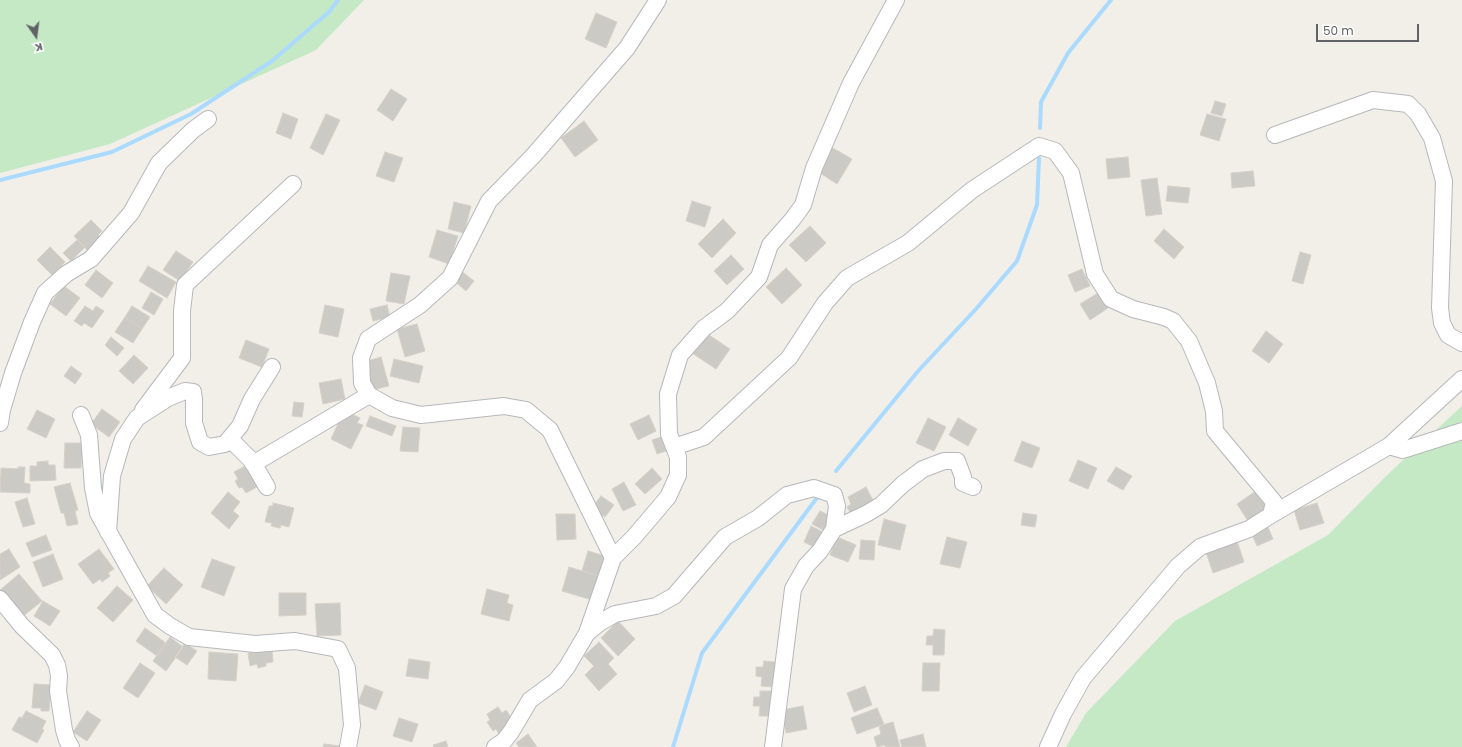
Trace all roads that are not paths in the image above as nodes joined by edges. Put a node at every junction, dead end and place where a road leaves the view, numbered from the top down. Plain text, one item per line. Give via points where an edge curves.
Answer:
1 (658, 0) edge
2 (896, 0) edge
3 (208, 118) dead end
4 (1274, 135) dead end
5 (293, 184) dead end
6 (1462, 343) edge
7 (272, 367) dead end
8 (1462, 379) edge
9 (369, 395) junction
10 (81, 415) dead end
11 (138, 418) junction
12 (0, 423) edge
13 (1462, 431) edge
14 (230, 439) junction
15 (1389, 446) junction
16 (674, 448) junction
17 (254, 464) junction
18 (267, 487) dead end
19 (973, 487) dead end
20 (1271, 515) junction
21 (834, 529) junction
22 (108, 532) junction
23 (613, 558) junction
24 (0, 599) edge
25 (587, 633) junction
26 (71, 747) edge
27 (348, 747) edge
28 (495, 747) edge
29 (773, 747) edge
30 (1048, 747) edge

1 - 9 street via 627,48 533,156 488,201 450,278 420,305 368,339 361,358 362,383
2 - 16 street via 851,83 814,168 803,205 770,245 760,277 727,311 704,328 680,355 668,394 669,434
3 - 12 street via 159,163 131,213 91,260 66,274 45,293 13,373
4 - 6 street via 1373,100 1408,104 1418,114 1432,138 1444,181 1440,308 1442,323 1448,335
5 - 11 street via 185,285 182,358
7 - 14 street via 252,399 240,426
8 - 15 street
9 - 17 street
9 - 23 street via 392,408 421,416 504,406 526,410 550,430
10 - 22 street via 89,435 93,488 98,513
11 - 14 street via 185,390 193,392 194,423 200,442 208,447 226,444
11 - 22 street via 123,439 112,476
13 - 15 street via 1403,450
14 - 17 street
15 - 20 street
16 - 20 street via 704,437 789,358 824,303 847,278 908,243 972,190 1039,146 1055,151 1071,174 1096,274 1111,299 1133,309 1173,321 1189,341 1207,383 1214,411 1215,430 1274,502
16 - 23 street via 678,457 678,475 668,497
17 - 18 street
19 - 21 street via 963,483 957,462 944,460 923,468 881,505
20 - 30 street via 1249,529 1200,547 1178,566 1083,678 1062,714
21 - 25 street via 837,506 834,495 814,488 787,495 758,518 725,537 674,596 656,606 615,614
21 - 29 street via 820,551 806,566 793,589
22 - 27 street via 155,615 189,637 256,644 295,641 338,649 347,668 352,725
23 - 25 street
24 - 26 street via 22,626 52,655 57,665 64,730
25 - 28 street via 556,681 530,700 511,732

